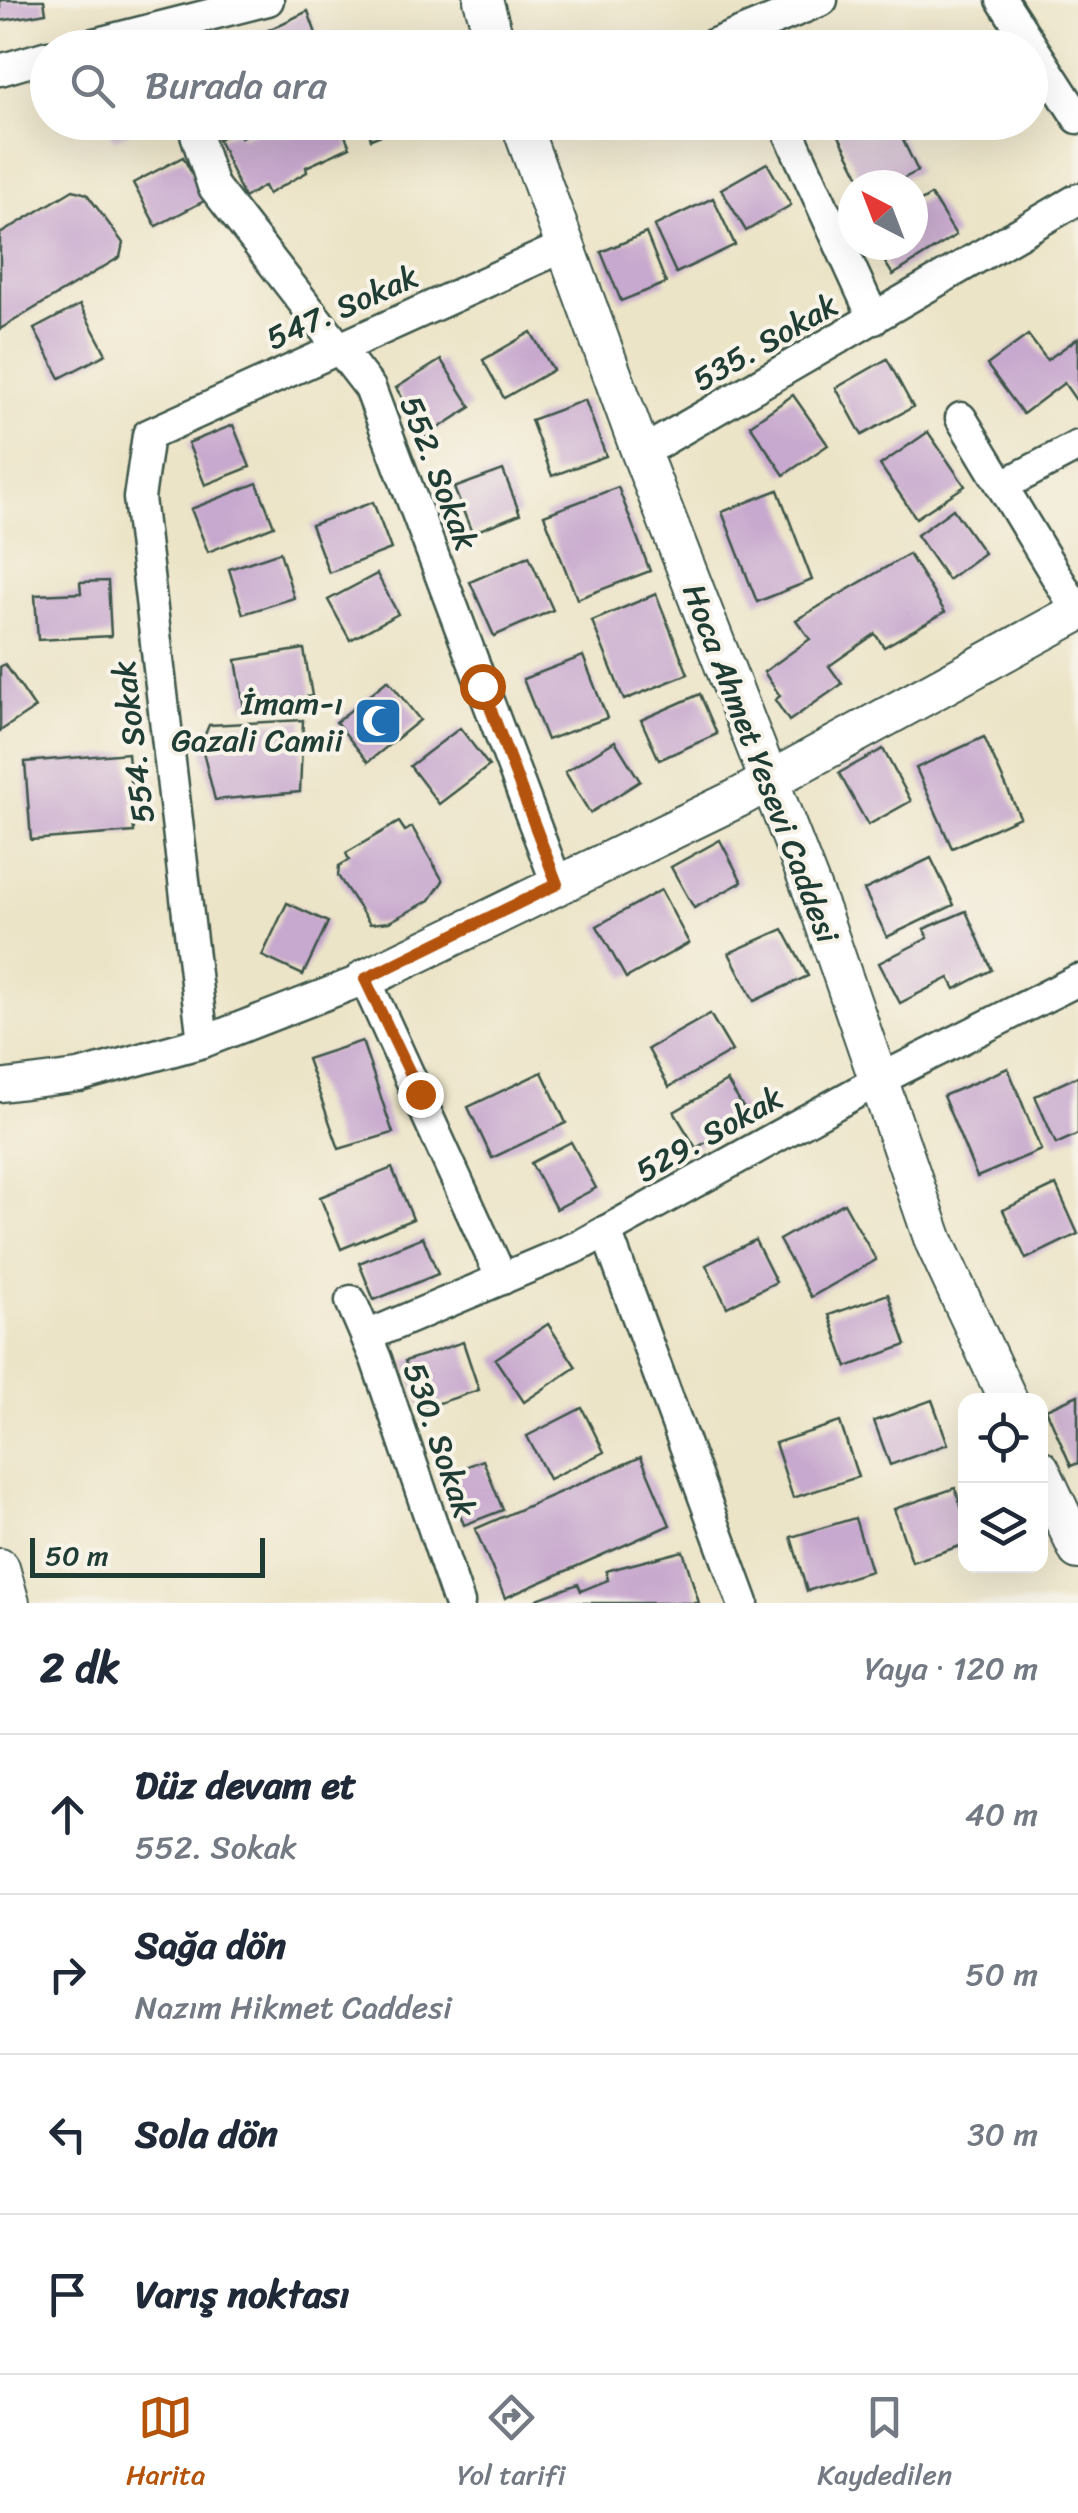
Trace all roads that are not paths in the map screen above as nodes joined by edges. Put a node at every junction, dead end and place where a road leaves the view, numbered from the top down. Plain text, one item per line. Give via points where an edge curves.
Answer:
1 (268, 0) edge
2 (483, 0) edge
3 (822, 0) edge
4 (1002, 0) edge
5 (171, 24) edge
6 (492, 30) edge
7 (766, 30) edge
8 (1021, 30) edge
9 (30, 61) edge
10 (0, 70) edge
11 (1048, 71) edge
12 (1078, 118) edge
13 (198, 140) edge
14 (527, 140) edge
15 (792, 140) edge
16 (1078, 199) edge
17 (565, 246) junction
18 (874, 319) junction
19 (338, 347) junction
20 (961, 418) dead end
21 (148, 434) joint
22 (1078, 446) edge
23 (641, 453) junction
24 (1002, 486) junction
25 (1078, 612) edge
26 (770, 780) junction
27 (557, 884) junction
28 (365, 979) junction
29 (1078, 980) edge
30 (203, 1042) junction
31 (879, 1080) junction
32 (0, 1086) edge
33 (606, 1231) junction
34 (502, 1279) junction
35 (351, 1301) dead end
36 (367, 1336) junction
37 (1005, 1393) edge
38 (1046, 1483) edge
39 (1078, 1550) edge
40 (0, 1568) edge
41 (10, 1603) edge
42 (459, 1603) edge
43 (743, 1603) edge

1 - 5 street
2 - 6 street
3 - 7 street
4 - 8 street
9 - 10 street
11 - 12 street
13 - 19 street, 552. Sokak via 214,186
14 - 17 street, Hoca Ahmet Yesevi Caddesi
15 - 18 street
16 - 18 street, 535. Sokak
17 - 19 street, 547. Sokak
17 - 23 street, Hoca Ahmet Yesevi Caddesi
18 - 23 street, 535. Sokak
19 - 21 street, 547. Sokak
19 - 27 street, 552. Sokak via 370,388
20 - 24 street
21 - 30 street, 554. Sokak via 140,498
22 - 24 street
23 - 26 street, Hoca Ahmet Yesevi Caddesi
24 - 25 street
25 - 26 street
26 - 27 street
26 - 31 street, Hoca Ahmet Yesevi Caddesi
27 - 28 street
28 - 30 street
28 - 34 street
29 - 31 street, 529. Sokak
30 - 32 street via 79,1076
31 - 33 street, 529. Sokak
31 - 37 street, Hoca Ahmet Yesevi Caddesi via 934,1241
33 - 34 street, 529. Sokak
33 - 43 street
34 - 36 street, 529. Sokak
35 - 36 street, 530. Sokak
36 - 42 street, 530. Sokak
38 - 39 street
40 - 41 street

